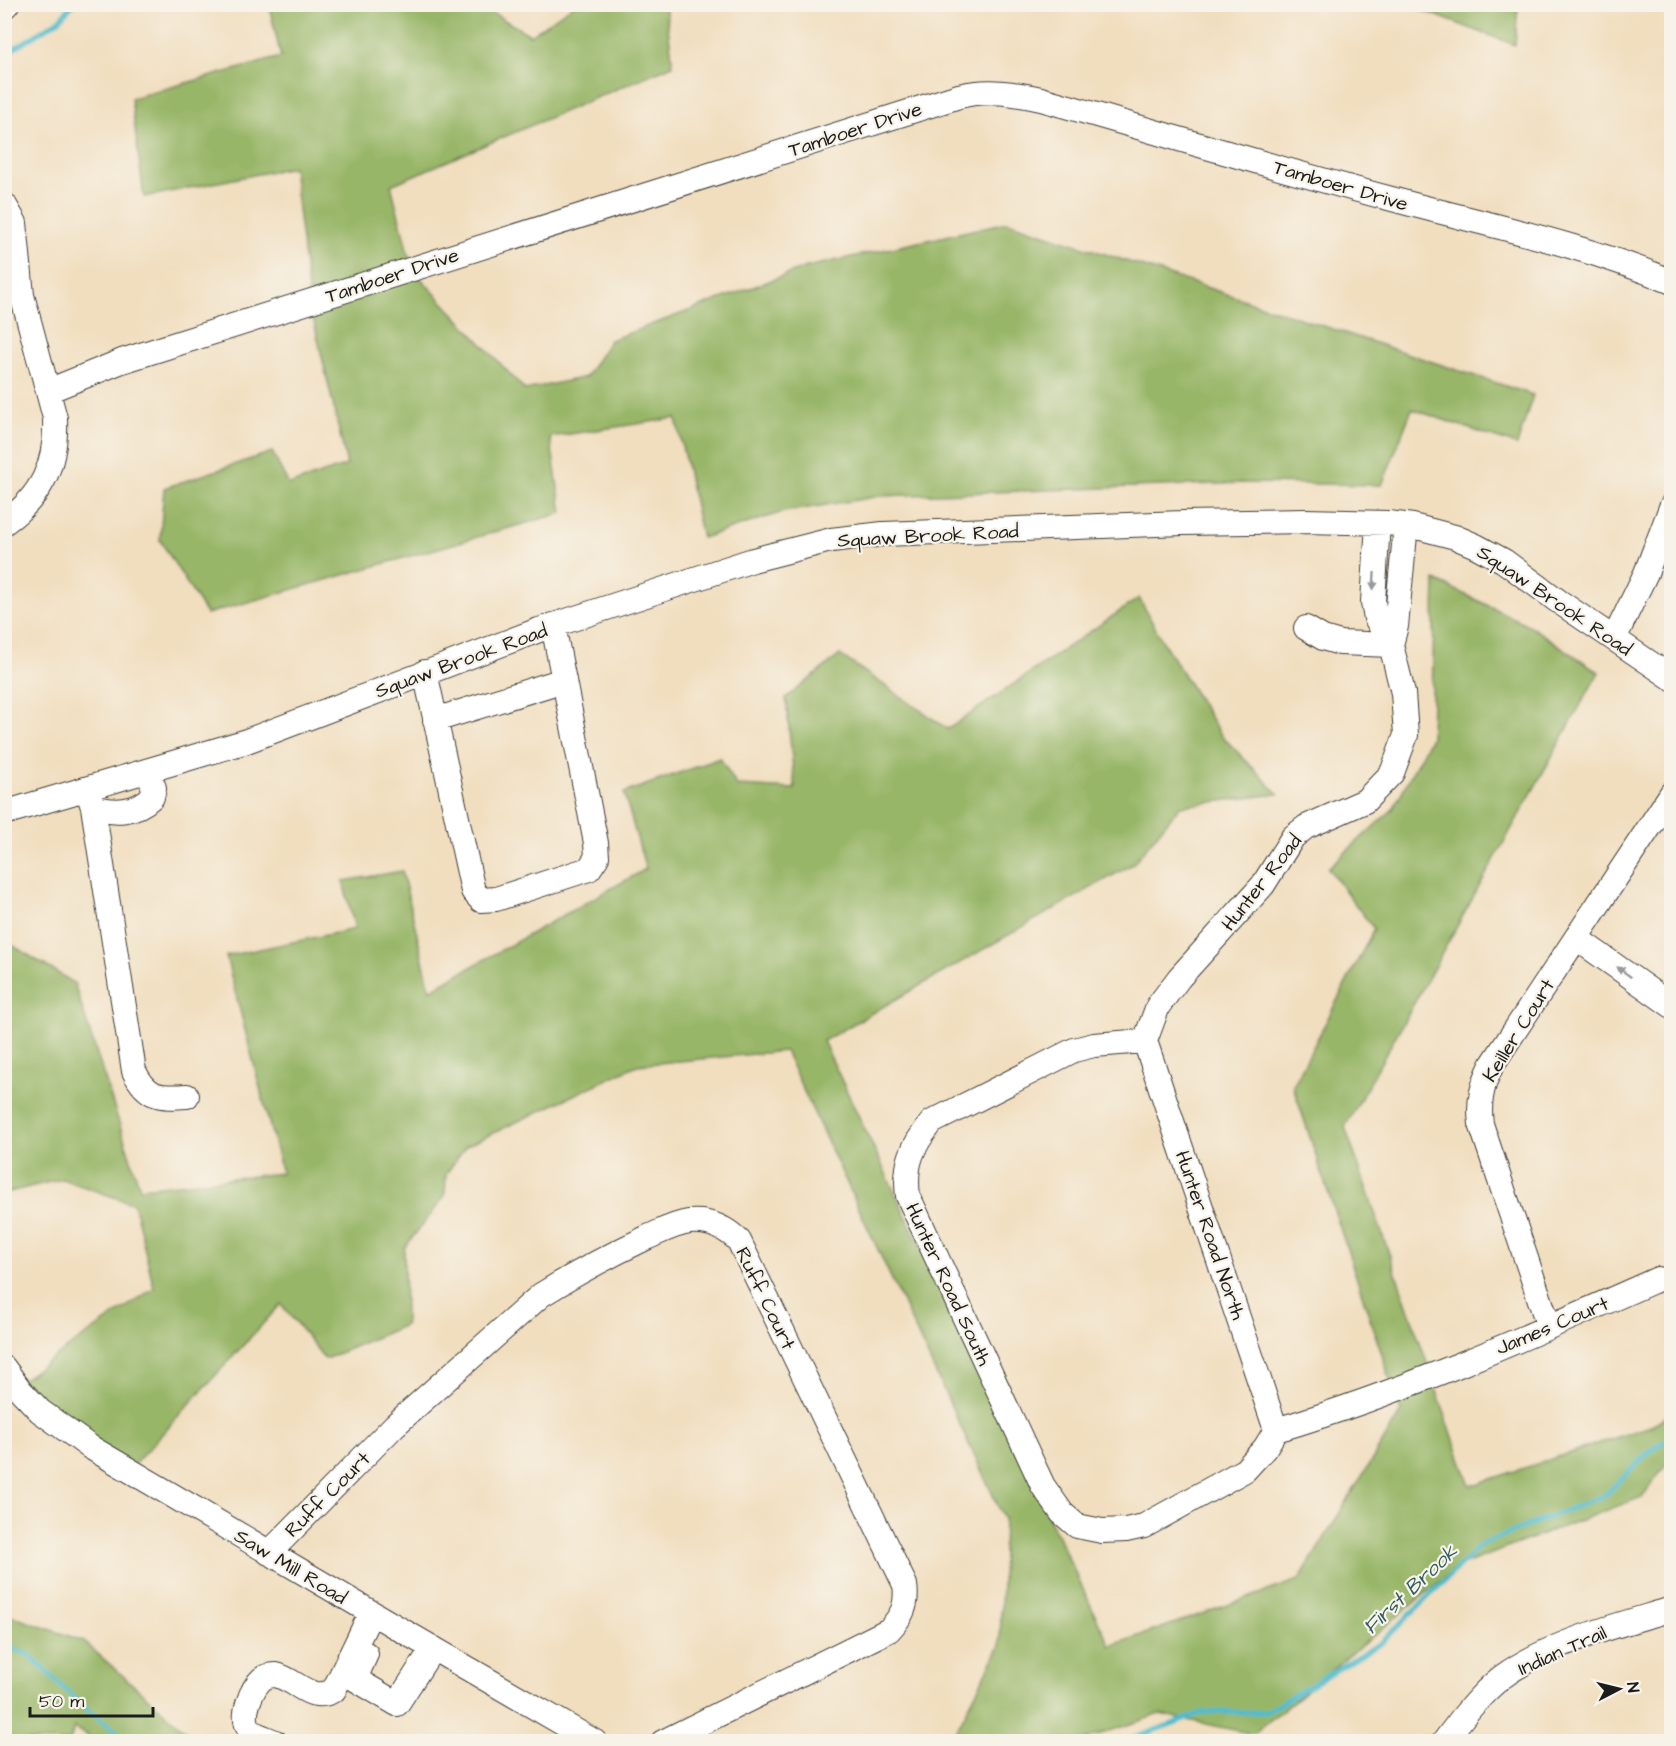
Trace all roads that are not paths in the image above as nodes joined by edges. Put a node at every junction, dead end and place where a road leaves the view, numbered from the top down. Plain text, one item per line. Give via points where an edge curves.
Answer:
1 (4, 204) edge
2 (1671, 282) edge
3 (48, 391) junction
4 (1671, 505) edge
5 (4, 523) edge
6 (1378, 523) junction
7 (1406, 525) junction
8 (553, 625) junction
9 (1306, 628) dead end
10 (1614, 639) junction
11 (1391, 645) junction
12 (424, 672) junction
13 (1671, 678) edge
14 (564, 680) junction
15 (435, 720) junction
16 (148, 771) junction
17 (1671, 793) edge
18 (90, 798) junction
19 (4, 813) edge
20 (1576, 938) junction
21 (1671, 1006) edge
22 (1145, 1041) junction
23 (187, 1096) dead end
24 (1658, 1280) dead end
25 (1550, 1327) junction
26 (4, 1368) edge
27 (1276, 1430) junction
28 (269, 1553) junction
29 (1671, 1609) edge
30 (376, 1616) junction
31 (433, 1648) junction
32 (274, 1742) edge
33 (595, 1742) edge
34 (663, 1742) edge
35 (1444, 1742) edge

1 - 3 street via 15,223 22,295
2 - 3 street, Tamboer Drive via 1571,245 1366,192 1041,99 997,91 978,92 122,361
3 - 5 street via 56,434 49,470 30,502
4 - 10 street via 1646,573
6 - 7 street, Squaw Brook Road
6 - 8 street, Squaw Brook Road via 1184,523 957,530 831,540 753,560
6 -> 11 street, Hunter Road via 1373,602 1376,618
7 - 10 street, Squaw Brook Road via 1436,531 1504,561
7 - 11 street, Hunter Road
8 - 12 street, Squaw Brook Road
8 - 14 street
9 - 11 street via 1340,643
10 - 13 street, Squaw Brook Road
11 - 22 street, Hunter Road via 1403,693 1407,735 1392,773 1365,801 1306,827 1293,837 1263,885 1158,1006
12 - 15 street
12 - 16 street, Squaw Brook Road via 244,742
14 - 15 street
14 - 15 street via 597,857 589,869 496,899 481,900 473,891
16 - 18 street, Squaw Brook Road
16 - 18 street via 154,788 147,802 124,812 107,811
17 - 20 street, Keiller Court
18 - 19 street, Squaw Brook Road
18 - 23 street via 134,1071 141,1085 151,1093
21 -> 20 street
20 - 25 street, Keiller Court via 1492,1065 1480,1095 1481,1124
22 - 27 street, Hunter Road North
22 - 27 street, Hunter Road South via 1074,1050 932,1122 919,1138 906,1174 908,1196 1043,1486 1062,1513 1077,1526 1102,1531 1144,1526 1245,1470
24 - 25 street, James Court
25 - 27 street, James Court via 1338,1411
26 - 28 street, Saw Mill Road via 20,1390 57,1425
28 - 30 street, Saw Mill Road
28 - 34 street, Ruff Court via 395,1425 541,1295 672,1226 687,1222 717,1225 739,1241 905,1585 907,1598 899,1619 889,1630
29 - 35 street, Indian Trail via 1569,1642 1521,1666 1486,1692
30 - 31 street, Saw Mill Road
30 - 31 street via 355,1679 397,1704
30 - 32 street via 334,1690 312,1694 276,1675 260,1681 245,1716 252,1732
31 - 33 street, Saw Mill Road

